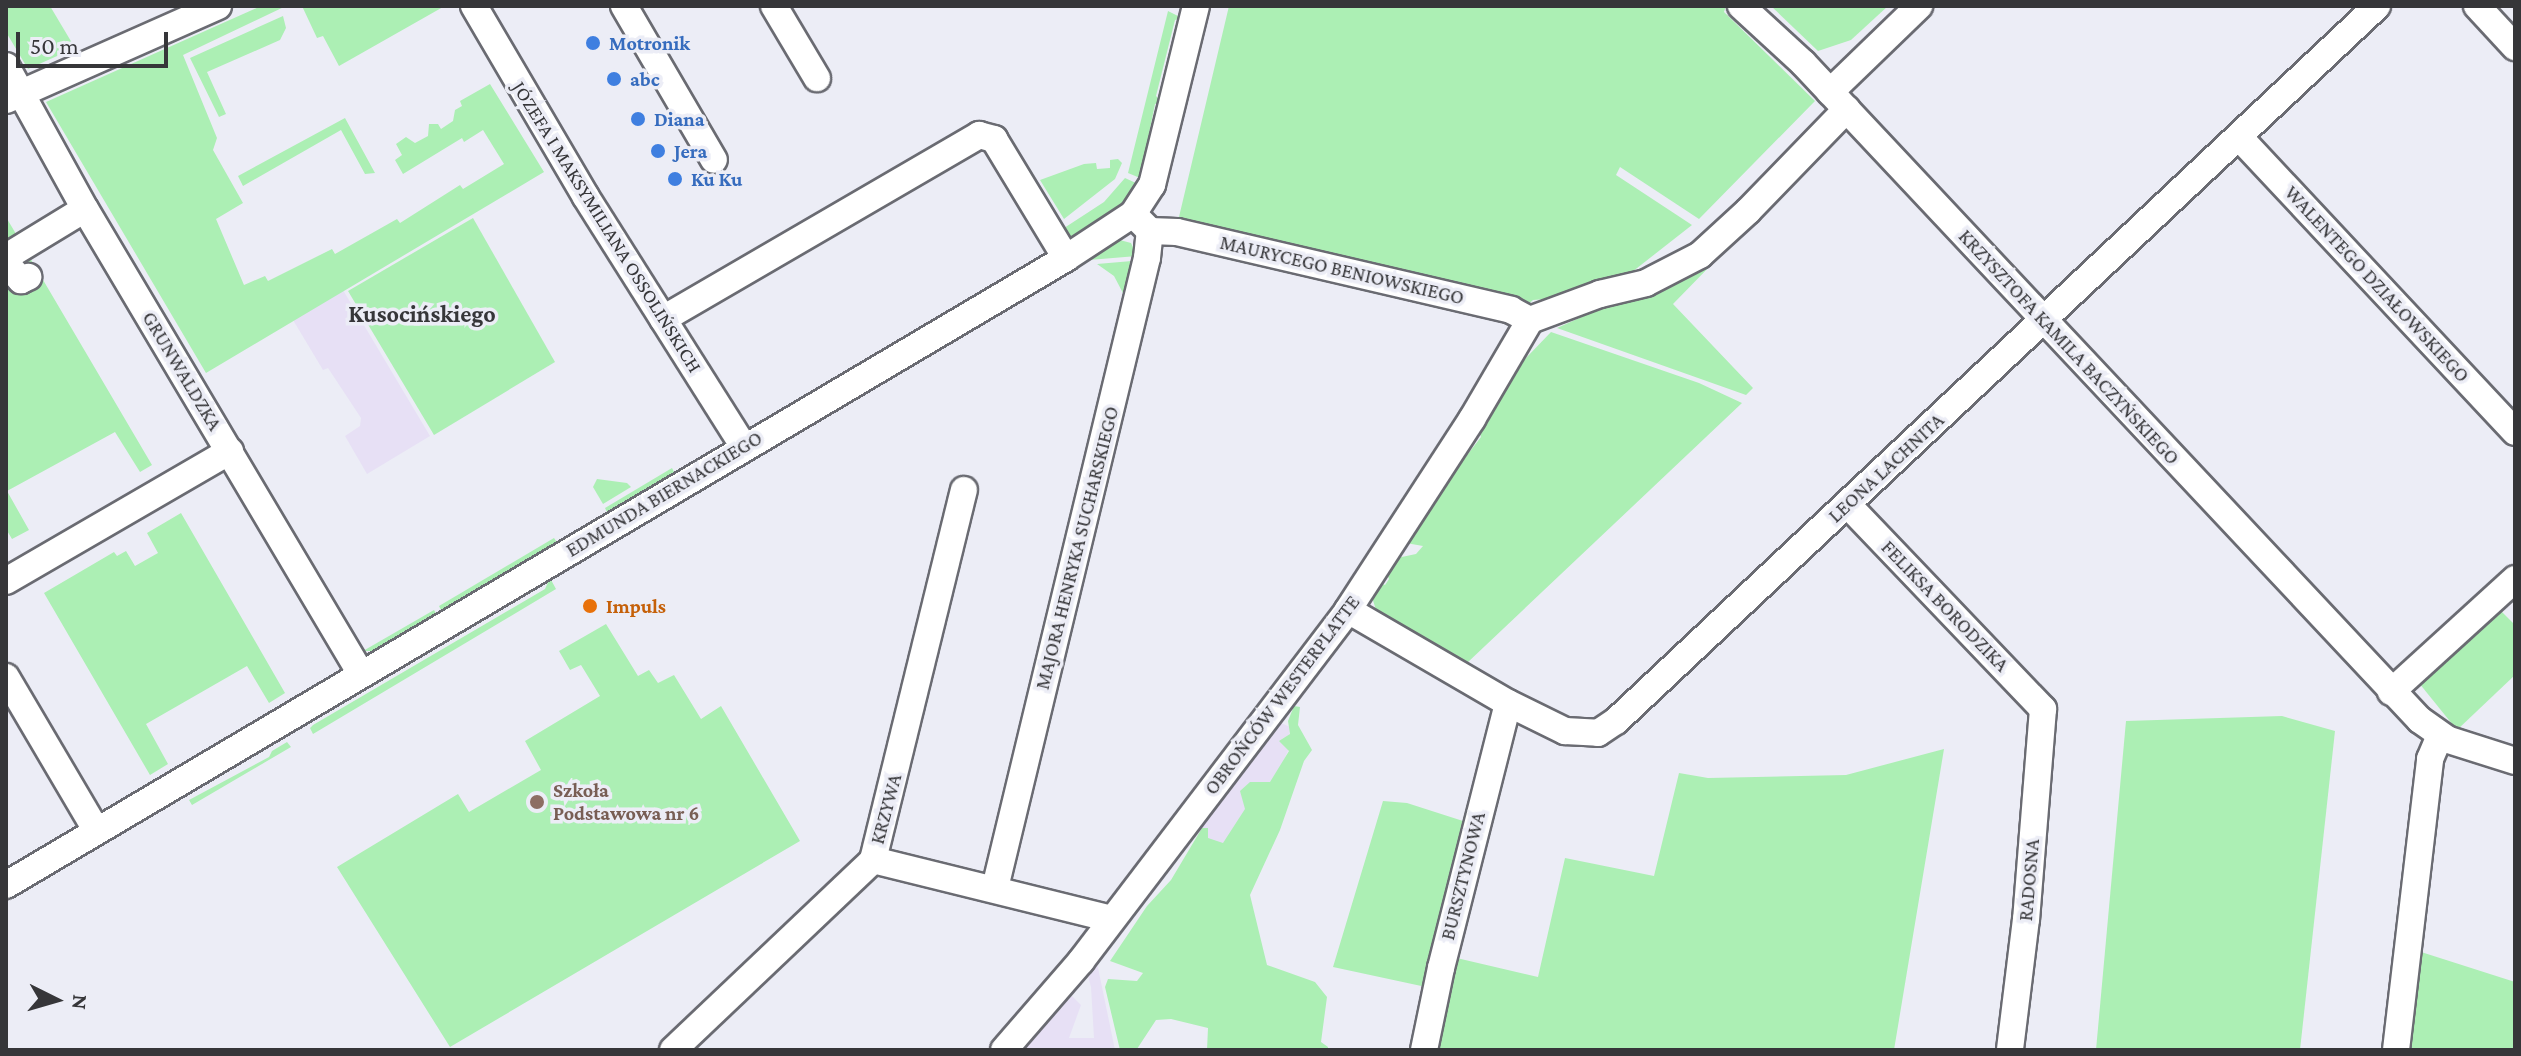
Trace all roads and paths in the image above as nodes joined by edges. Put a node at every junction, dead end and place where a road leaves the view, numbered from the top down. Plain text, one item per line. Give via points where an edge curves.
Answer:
1 (218, 6) edge
2 (474, 6) edge
3 (624, 6) edge
4 (774, 6) edge
5 (1196, 6) edge
6 (1741, 6) edge
7 (1919, 6) edge
8 (2377, 6) edge
9 (2477, 6) edge
10 (2515, 47) edge
11 (6, 66) edge
12 (817, 78) dead end
13 (14, 96) edge
14 (1838, 101) junction
15 (2239, 137) junction
16 (714, 160) dead end
17 (85, 209) junction
18 (1142, 223) junction
19 (6, 257) edge
20 (1066, 258) junction
21 (663, 319) junction
22 (1530, 320) junction
23 (2044, 321) junction
24 (2515, 432) edge
25 (744, 447) junction
26 (230, 451) junction
27 (964, 490) dead end
28 (1847, 504) junction
29 (2515, 579) edge
30 (6, 581) edge
31 (1348, 610) junction
32 (361, 674) junction
33 (6, 677) edge
34 (2391, 692) junction
35 (1508, 703) junction
36 (2043, 709) joint
37 (2440, 736) junction
38 (2515, 761) edge
39 (96, 830) junction
40 (873, 860) junction
41 (6, 885) edge
42 (995, 888) junction
43 (1112, 919) junction
44 (673, 1050) edge
45 (1004, 1050) edge
46 (1424, 1050) edge
47 (2010, 1050) edge
48 (2396, 1050) edge

1 - 13 street
2 - 21 street, JÓZEFA I MAKSYMILIANA OSSOLIŃSKICH
3 - 16 street
4 - 12 street
5 - 18 street, EDMUNDA BIERNACKIEGO
6 - 14 street, KRZYSZTOFA KAMILA BACZYŃSKIEGO
7 - 14 street
8 - 15 street, LEONA LACHNITA
9 - 10 street
11 - 13 street, GRUNWALDZKA
13 - 17 street, GRUNWALDZKA
14 - 22 street via 1748,211 1700,255 1646,283
14 - 23 street, KRZYSZTOFA KAMILA BACZYŃSKIEGO
15 - 23 street, LEONA LACHNITA
15 - 24 street, WALENTEGO DZIAŁOWSKIEGO
17 - 19 street
17 - 26 street, GRUNWALDZKA
18 - 20 street, EDMUNDA BIERNACKIEGO
18 - 22 street, MAURYCEGO BENIOWSKIEGO via 1511,310
18 - 42 street, MAJORA HENRYKA SUCHARSKIEGO via 1147,258
20 - 21 street via 994,139 979,135
20 - 25 street, EDMUNDA BIERNACKIEGO
21 - 25 street, JÓZEFA I MAKSYMILIANA OSSOLIŃSKICH
22 - 31 street, OBROŃCÓW WESTERPLATTE
23 - 28 street, LEONA LACHNITA
23 - 34 street, KRZYSZTOFA KAMILA BACZYŃSKIEGO
25 - 32 street, EDMUNDA BIERNACKIEGO
26 - 30 street
26 - 32 street, GRUNWALDZKA
27 - 40 street, KRZYWA
28 - 35 street, LEONA LACHNITA via 1598,733 1565,731
28 - 36 street, FELIKSA BORODZIKA
29 - 34 street
31 - 35 street, LEONA LACHNITA
31 - 43 street, OBROŃCÓW WESTERPLATTE
32 - 39 street, EDMUNDA BIERNACKIEGO
33 - 39 street
34 - 37 street, KRZYSZTOFA KAMILA BACZYŃSKIEGO
35 - 46 street, BURSZTYNOWA
36 - 47 street, RADOSNA
37 - 38 street
37 - 48 street via 2428,775
39 - 41 street, EDMUNDA BIERNACKIEGO
40 - 42 street
40 - 44 street, KRZYWA
42 - 43 street
43 - 45 street, OBROŃCÓW WESTERPLATTE

